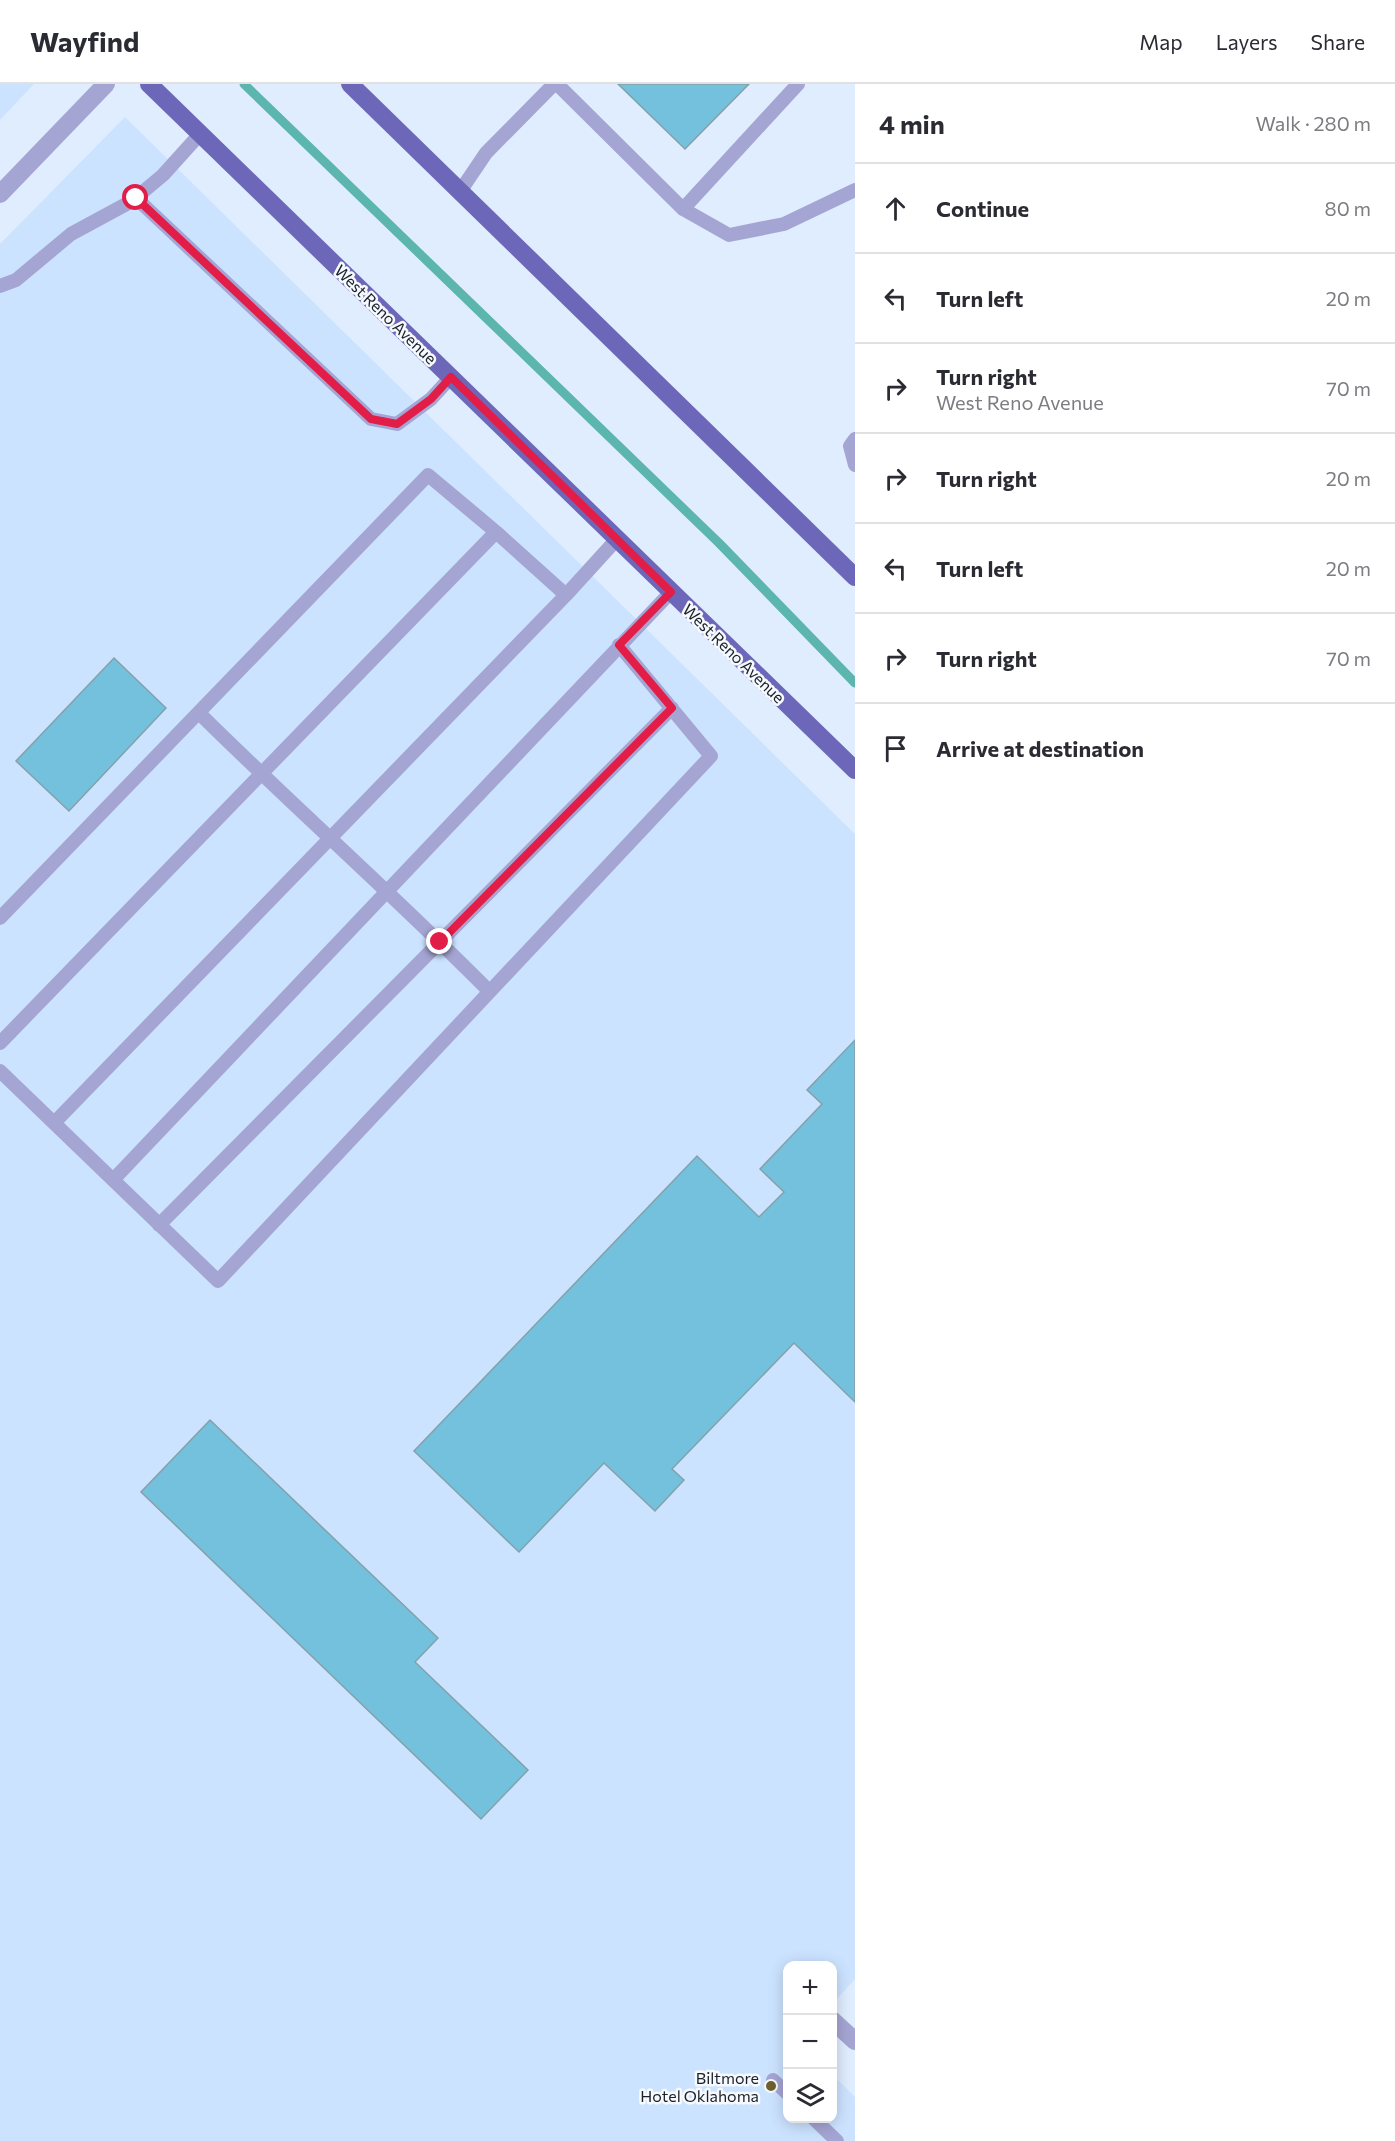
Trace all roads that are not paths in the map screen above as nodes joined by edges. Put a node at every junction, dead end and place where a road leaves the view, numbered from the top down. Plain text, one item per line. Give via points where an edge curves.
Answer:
1 (106, 84) edge
2 (149, 84) edge
3 (350, 84) edge
4 (555, 84) edge
5 (798, 84) edge
6 (200, 134) junction
7 (855, 190) edge
8 (459, 193) junction
9 (0, 194) edge
10 (136, 198) junction
11 (684, 209) junction
12 (0, 286) edge
13 (451, 377) junction
14 (855, 439) edge
15 (855, 465) edge
16 (496, 532) junction
17 (618, 539) junction
18 (852, 567) edge
19 (671, 592) junction
20 (566, 595) junction
21 (619, 645) junction
22 (672, 708) junction
23 (199, 713) junction
24 (855, 770) edge
25 (261, 774) junction
26 (330, 839) junction
27 (386, 891) junction
28 (0, 918) edge
29 (440, 942) junction
30 (489, 992) junction
31 (0, 1043) edge
32 (0, 1071) edge
33 (54, 1123) junction
34 (112, 1180) junction
35 (159, 1225) junction
36 (837, 2025) edge
37 (855, 2042) edge
38 (773, 2080) dead end
39 (783, 2089) edge
40 (818, 2123) edge
41 (837, 2141) edge

1 - 9 street
2 - 6 main road, West Reno Avenue
3 - 8 main road
4 - 8 lane via 486,153
4 - 11 lane
5 - 11 lane
6 - 10 lane
6 - 13 main road, West Reno Avenue
7 - 11 lane via 784,224 729,235
8 - 18 main road
10 - 12 lane via 71,234 16,280
10 - 13 lane via 371,419 397,424 431,399
13 - 17 main road, West Reno Avenue
14 - 15 lane via 850,446
16 - 20 lane
16 - 23 lane via 428,475
16 - 25 lane
17 - 19 main road, West Reno Avenue
17 - 20 lane
19 - 21 lane
19 - 24 main road, West Reno Avenue
20 - 26 lane
21 - 22 lane
21 - 27 lane
22 - 29 lane
22 - 30 lane via 711,756
23 - 25 lane
23 - 28 lane
25 - 26 lane
25 - 31 lane
26 - 27 lane
26 - 33 lane
27 - 29 lane
27 - 34 lane
29 - 30 lane
29 - 35 lane
30 - 35 lane via 218,1281
32 - 33 lane
33 - 34 lane
34 - 35 lane
36 - 37 street
38 - 39 lane
40 - 41 lane

